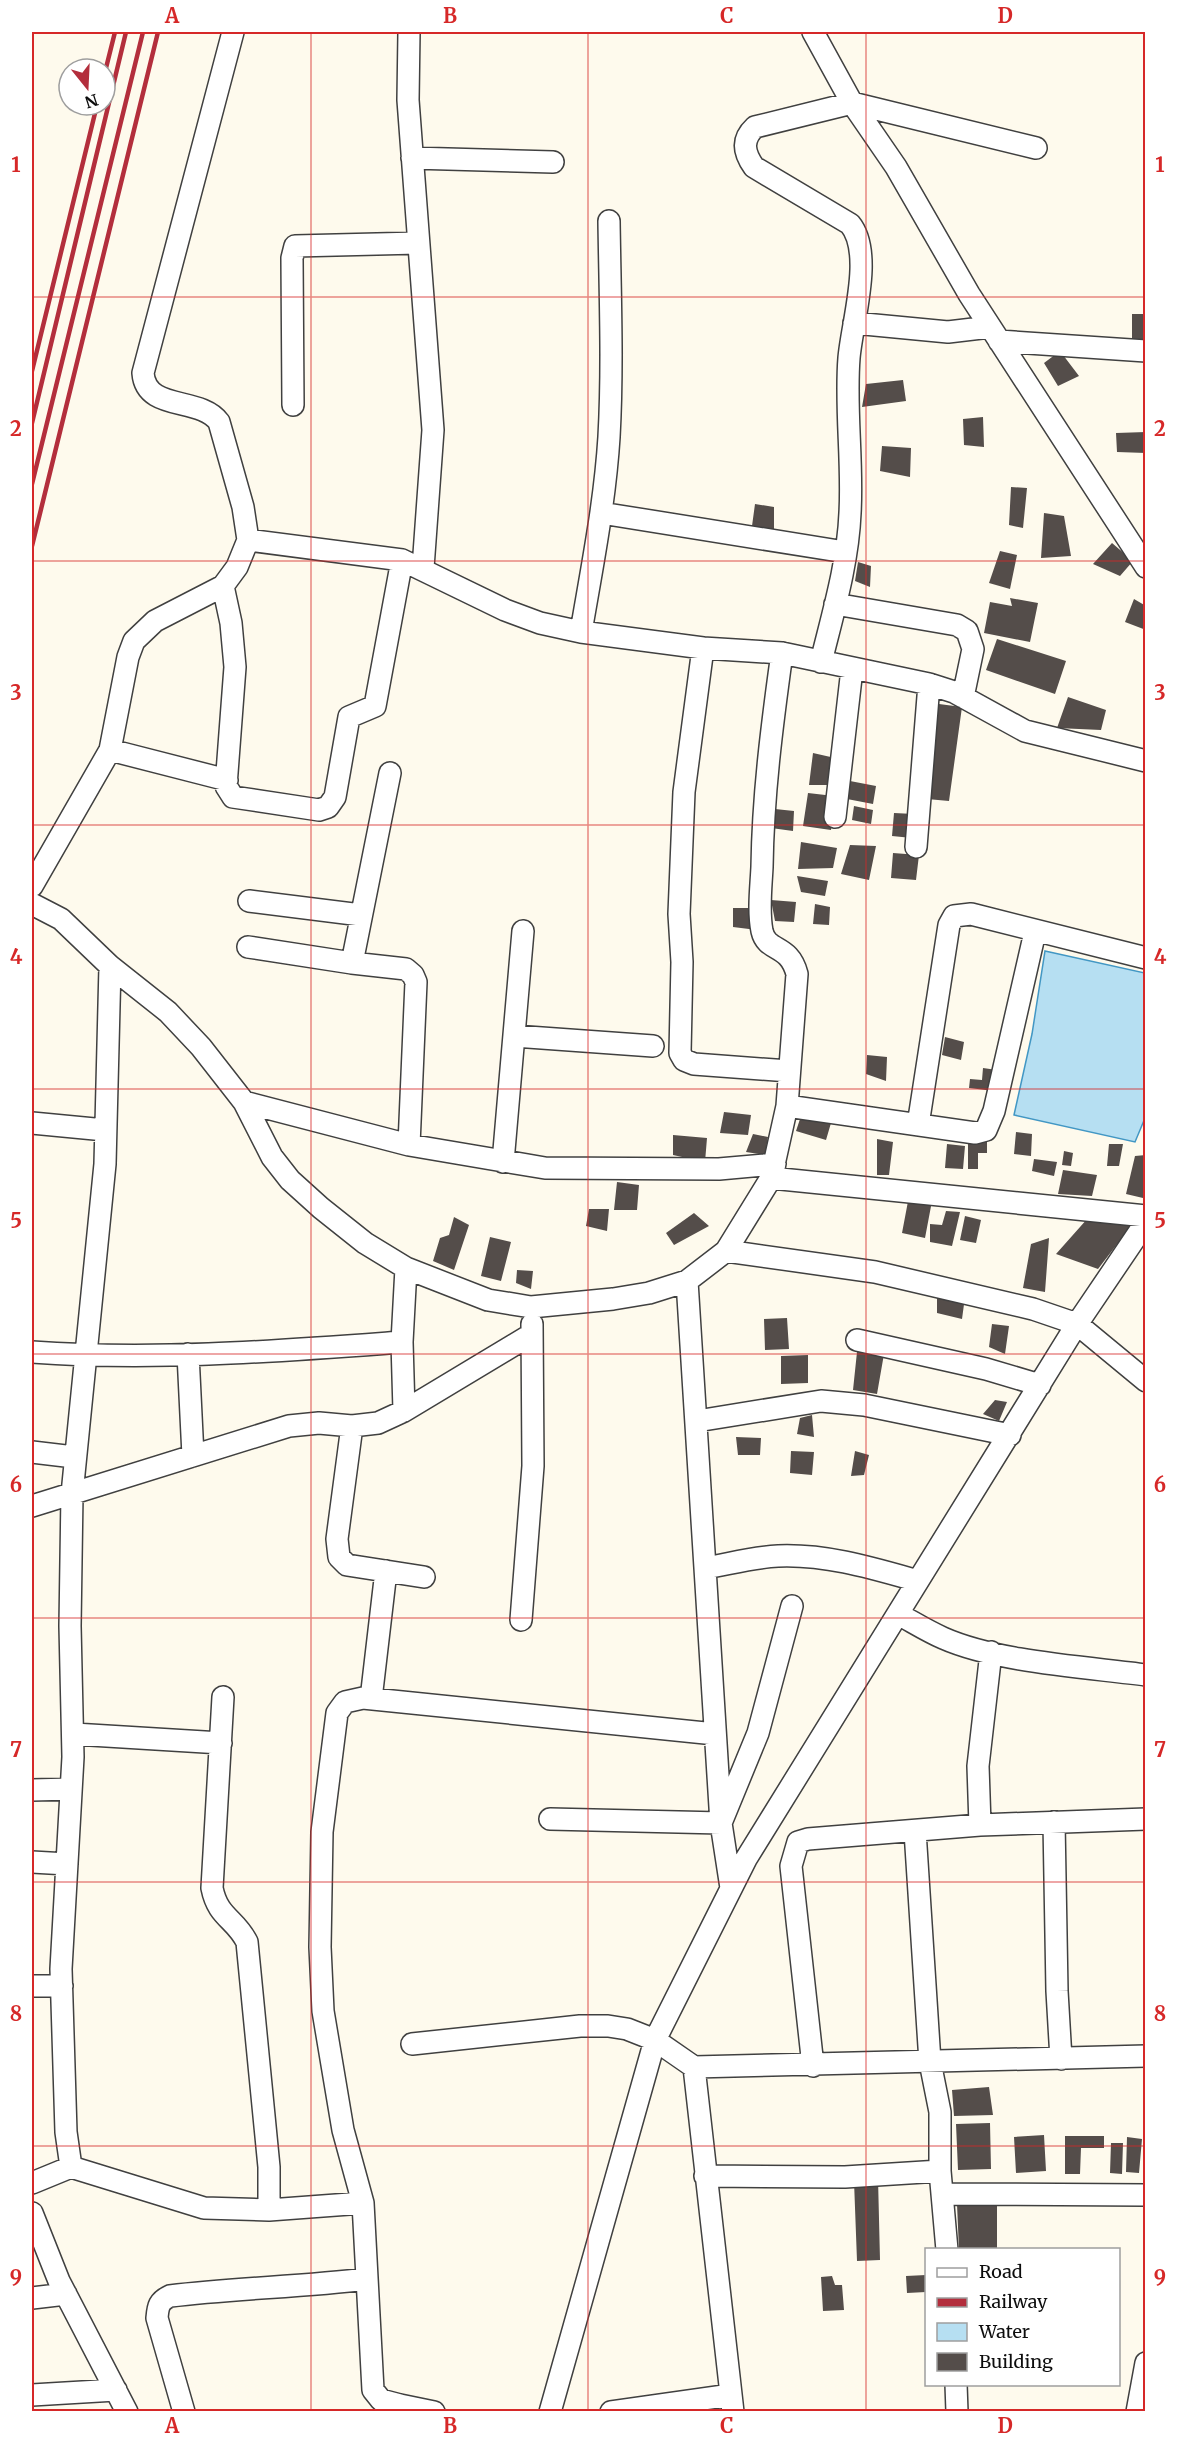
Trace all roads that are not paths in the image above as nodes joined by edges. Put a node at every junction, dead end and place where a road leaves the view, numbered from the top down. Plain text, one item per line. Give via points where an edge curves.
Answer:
1 (233, 32) edge
2 (409, 32) edge
3 (813, 32) edge
4 (852, 103) junction
5 (1036, 148) dead end
6 (412, 158) junction
7 (553, 162) dead end
8 (609, 221) dead end
9 (418, 243) junction
10 (854, 324) junction
11 (994, 334) junction
12 (1146, 351) edge
13 (293, 405) dead end
14 (601, 513) junction
15 (248, 540) junction
16 (845, 552) junction
17 (402, 560) junction
18 (1146, 567) edge
19 (423, 568) junction
20 (223, 586) junction
21 (835, 604) junction
22 (581, 632) junction
23 (703, 648) junction
24 (782, 653) junction
25 (821, 662) junction
26 (852, 669) junction
27 (929, 684) junction
28 (963, 697) junction
29 (110, 750) junction
30 (1146, 761) edge
31 (390, 773) dead end
32 (226, 780) junction
33 (836, 817) dead end
34 (916, 847) dead end
35 (32, 886) edge
36 (249, 901) dead end
37 (32, 904) edge
38 (361, 915) junction
39 (524, 931) dead end
40 (1035, 932) junction
41 (248, 947) dead end
42 (1146, 958) edge
43 (352, 963) junction
44 (110, 966) junction
45 (514, 1036) junction
46 (653, 1046) dead end
47 (789, 1071) junction
48 (244, 1102) junction
49 (787, 1106) junction
50 (32, 1123) edge
51 (918, 1125) junction
52 (105, 1130) junction
53 (409, 1145) junction
54 (502, 1162) junction
55 (773, 1171) junction
56 (1146, 1216) edge
57 (1146, 1222) edge
58 (726, 1251) junction
59 (406, 1268) junction
60 (687, 1281) junction
61 (531, 1307) junction
62 (1077, 1324) junction
63 (532, 1334) junction
64 (856, 1340) dead end
65 (402, 1342) junction
66 (32, 1352) edge
67 (188, 1354) junction
68 (87, 1356) junction
69 (1146, 1381) edge
70 (1040, 1385) junction
71 (404, 1411) junction
72 (696, 1421) junction
73 (352, 1426) junction
74 (1010, 1435) junction
75 (32, 1452) edge
76 (193, 1456) junction
77 (74, 1457) junction
78 (72, 1494) junction
79 (32, 1506) edge
80 (705, 1568) junction
81 (386, 1571) junction
82 (424, 1577) dead end
83 (918, 1581) junction
84 (792, 1606) dead end
85 (898, 1614) junction
86 (521, 1620) dead end
87 (991, 1652) junction
88 (1146, 1675) edge
89 (223, 1696) dead end
90 (371, 1699) junction
91 (74, 1734) junction
92 (715, 1734) junction
93 (221, 1743) junction
94 (71, 1789) junction
95 (32, 1790) edge
96 (550, 1819) dead end
97 (1146, 1819) edge
98 (1054, 1822) junction
99 (721, 1823) junction
100 (980, 1825) junction
101 (915, 1831) junction
102 (32, 1862) edge
103 (67, 1864) junction
104 (731, 1888) junction
105 (32, 1986) edge
106 (62, 1986) junction
107 (655, 2040) junction
108 (412, 2044) dead end
109 (1146, 2056) edge
110 (1061, 2059) junction
111 (930, 2062) junction
112 (813, 2066) junction
113 (694, 2067) junction
114 (71, 2167) junction
115 (940, 2171) junction
116 (705, 2176) junction
117 (32, 2184) edge
118 (943, 2194) junction
119 (1146, 2195) edge
120 (363, 2203) junction
121 (269, 2210) junction
122 (32, 2213) edge
123 (947, 2248) edge
124 (367, 2279) junction
125 (66, 2294) junction
126 (32, 2298) edge
127 (1146, 2363) edge
128 (956, 2386) edge
129 (116, 2390) junction
130 (32, 2395) edge
131 (732, 2403) edge
132 (400, 2408) edge
133 (127, 2412) edge
134 (184, 2412) edge
135 (434, 2412) edge
136 (550, 2412) edge
137 (611, 2412) edge
138 (957, 2412) edge
139 (1137, 2412) edge

1 - 15 street via 143,373 144,384 151,393 203,409 219,422 243,507
2 - 6 street
3 - 4 street
4 - 5 street
4 - 10 street via 755,128 747,134 744,146 754,167 850,224 857,232 861,271
4 - 11 street via 896,167
6 - 7 street
6 - 9 street
8 - 14 street via 611,382
9 - 13 street via 295,246
9 - 19 street via 433,430
10 - 11 street
10 - 16 street via 849,359 850,516
11 - 12 street
11 - 18 street
14 - 16 street
14 - 22 street
15 - 17 street
15 - 20 street via 237,567
16 - 21 street
17 - 19 street
17 - 32 street via 376,702 372,709 357,711 350,717 333,801 319,810 233,797 228,793
19 - 22 street via 505,610
20 - 29 street via 155,621 134,642
20 - 32 street via 235,657
21 - 25 street
21 - 28 street via 957,625 967,631 973,649
22 - 23 street
23 - 24 street
23 - 47 street via 684,792 679,914 680,1053 684,1060 694,1064
24 - 25 street
24 - 47 street via 767,753 761,916 762,933 767,941 790,956 797,974
25 - 26 street
26 - 27 street
26 - 33 street
27 - 28 street
27 - 34 street
28 - 30 street via 1025,731
29 - 32 street
29 - 35 street
31 - 38 street
36 - 38 street
37 - 44 street via 61,920
38 - 43 street
39 - 45 street
40 - 42 street
40 - 51 street via 986,1130
40 - 51 street via 961,913 949,924
41 - 43 street
43 - 53 street via 406,969 416,982
44 - 48 street via 168,1012
44 - 52 street
45 - 46 street
45 - 54 street
47 - 49 street
48 - 53 street
48 - 59 street via 262,1141 290,1180 365,1242
49 - 51 street
49 - 55 street
50 - 52 street
52 - 68 street
53 - 54 street
54 - 55 street via 574,1170
55 - 56 street
55 - 58 street
57 - 62 street
58 - 60 street
58 - 62 street via 875,1272 989,1297
59 - 61 street via 488,1300
59 - 65 street
60 - 61 street via 649,1293
60 - 72 street
61 - 63 street
62 - 69 street
62 - 70 street
63 - 71 street
63 - 86 street via 532,1466
64 - 70 street
65 - 67 street
65 - 71 street
66 - 68 street
67 - 68 street
67 - 76 street
68 - 77 street
70 - 74 street
71 - 73 street via 378,1423
72 - 74 street via 821,1401 864,1405
72 - 80 street
73 - 76 street via 289,1426
73 - 81 street via 337,1551 347,1565
74 - 83 street
75 - 77 street
76 - 78 street
77 - 78 street
78 - 79 street
78 - 91 street via 70,1626
80 - 83 street via 776,1556 806,1556
80 - 92 street
81 - 82 street
81 - 90 street
83 - 85 street
84 - 99 street via 751,1756
85 - 87 street via 942,1637
85 - 104 street
87 - 88 street
87 - 100 street via 979,1756
89 - 93 street
90 - 92 street
90 - 120 street via 345,1702 337,1713 322,1832 320,1947 323,2011 343,2130
91 - 93 street
91 - 94 street
92 - 99 street
93 - 121 street via 212,1888 215,1903 247,1942 269,2167
94 - 95 street
94 - 103 street
96 - 99 street
97 - 98 street
98 - 100 street
98 - 110 street
99 - 104 street
100 - 101 street
101 - 111 street
101 - 112 street via 808,1839 798,1842 793,1852 791,1866
102 - 103 street
103 - 106 street
104 - 107 street
105 - 106 street
106 - 114 street via 66,2132
107 - 108 street via 627,2030 580,2026
107 - 113 street
107 - 136 street
109 - 110 street
110 - 111 street
111 - 112 street
111 - 115 street via 940,2112
112 - 113 street
113 - 116 street
114 - 117 street
114 - 121 street via 204,2208
115 - 116 street
115 - 118 street
116 - 131 street
118 - 119 street
118 - 123 street
120 - 121 street
120 - 124 street
122 - 125 street
124 - 132 street via 373,2390 381,2400
124 - 134 street via 228,2289 163,2300 157,2318
125 - 126 street
125 - 129 street
127 - 139 street
128 - 138 street
129 - 130 street
129 - 133 street
131 - 137 street
132 - 135 street

